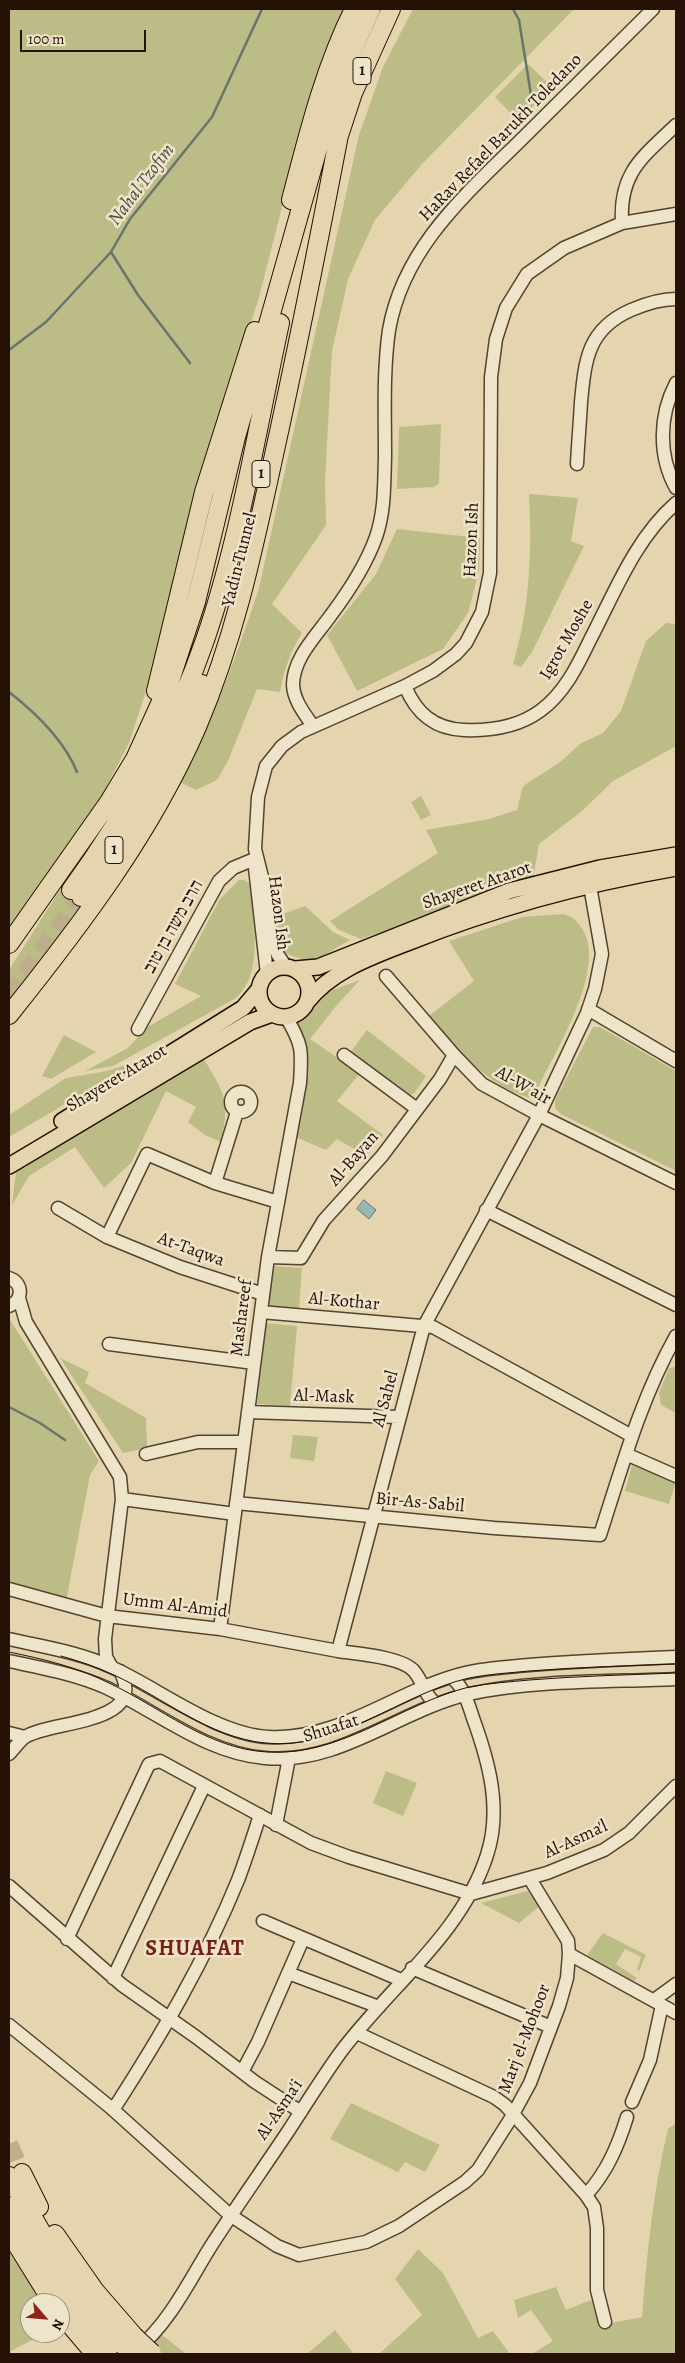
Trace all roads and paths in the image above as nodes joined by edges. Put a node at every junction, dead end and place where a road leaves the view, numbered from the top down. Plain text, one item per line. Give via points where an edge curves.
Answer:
1 (354, 9) edge
2 (371, 9) edge
3 (391, 9) edge
4 (653, 9) edge
5 (676, 125) edge
6 (339, 135) junction
7 (312, 171) junction
8 (676, 214) edge
9 (622, 223) junction
10 (676, 299) edge
11 (676, 383) edge
12 (577, 464) dead end
13 (676, 488) edge
14 (676, 503) edge
15 (405, 686) junction
16 (314, 726) junction
17 (109, 802) junction
18 (676, 855) edge
19 (257, 858) junction
20 (676, 868) edge
21 (590, 886) junction
22 (9, 944) edge
23 (290, 968) junction
24 (267, 974) junction
25 (386, 976) dead end
26 (259, 989) junction
27 (307, 1002) junction
28 (588, 1009) junction
29 (9, 1015) edge
30 (279, 1015) junction
31 (138, 1029) dead end
32 (344, 1055) dead end
33 (454, 1055) junction
34 (676, 1061) edge
35 (417, 1109) junction
36 (237, 1112) dead end
37 (539, 1115) junction
38 (9, 1164) edge
39 (215, 1183) junction
40 (676, 1183) edge
41 (278, 1202) junction
42 (58, 1208) dead end
43 (486, 1210) junction
44 (107, 1237) junction
45 (268, 1257) junction
46 (10, 1276) edge
47 (263, 1294) junction
48 (12, 1304) edge
49 (676, 1305) edge
50 (261, 1312) junction
51 (424, 1326) junction
52 (676, 1336) edge
53 (109, 1344) dead end
54 (254, 1364) junction
55 (248, 1412) junction
56 (399, 1418) junction
57 (632, 1436) junction
58 (244, 1442) junction
59 (146, 1454) dead end
60 (626, 1454) junction
61 (676, 1476) edge
62 (122, 1499) junction
63 (236, 1509) junction
64 (375, 1517) junction
65 (9, 1588) edge
66 (107, 1616) junction
67 (220, 1629) junction
68 (9, 1639) edge
69 (105, 1639) junction
70 (338, 1651) junction
71 (676, 1657) edge
72 (88, 1658) junction
73 (9, 1661) edge
74 (115, 1669) junction
75 (451, 1677) junction
76 (676, 1679) edge
77 (146, 1686) junction
78 (424, 1686) junction
79 (482, 1692) junction
80 (122, 1693) junction
81 (465, 1695) junction
82 (440, 1703) junction
83 (472, 1715) junction
84 (9, 1733) edge
85 (25, 1737) junction
86 (9, 1754) edge
87 (288, 1758) junction
88 (204, 1786) junction
89 (676, 1787) edge
90 (260, 1815) junction
91 (276, 1825) junction
92 (530, 1879) junction
93 (9, 1886) edge
94 (471, 1894) junction
95 (263, 1921) dead end
96 (67, 1939) junction
97 (303, 1939) junction
98 (569, 1954) junction
99 (412, 1968) junction
100 (288, 1973) junction
101 (113, 1978) junction
102 (401, 1980) junction
103 (676, 1984) edge
104 (658, 2003) junction
105 (379, 2007) junction
106 (676, 2013) edge
107 (170, 2018) junction
108 (9, 2025) edge
109 (551, 2027) junction
110 (357, 2033) junction
111 (242, 2072) junction
112 (632, 2102) dead end
113 (114, 2110) junction
114 (301, 2112) junction
115 (514, 2113) junction
116 (627, 2117) dead end
117 (13, 2173) edge
118 (586, 2195) junction
119 (9, 2206) edge
120 (230, 2216) junction
121 (9, 2232) edge
122 (47, 2293) edge
123 (604, 2322) dead end
124 (70, 2325) edge
125 (124, 2350) edge
126 (153, 2353) edge
127 (95, 2354) edge

1 - 17 highway via 343,31 310,126 257,326 212,464 155,695
2 - 7 highway, 1 via 336,87
3 - 6 highway, 1 via 370,51
4 - 16 street, HaRav Refael Barukh Toledano via 454,207 426,240 405,277 394,310 387,349 384,502 380,527 358,574 304,652 295,673 294,693
5 - 9 street via 632,170 625,188
6 - 7 highway, Yadin Tunnel / 1 via 242,558 216,646 165,764 123,837 76,894 150,765 204,642 237,526
6 - 29 highway via 256,541 238,616 222,664 196,728 144,829 91,909
7 - 17 highway via 236,437 184,643 135,759
8 - 9 street, Hazon Ish
9 - 15 street, Hazon Ish via 553,254 527,274 506,308 496,339 490,377 491,551 484,606 472,634 456,654
10 - 12 street via 654,302 619,315 594,340 584,369
11 - 13 street via 666,407 663,431 666,462
14 - 15 street, Igrot Moshe via 644,538 575,670 539,712 519,723 500,727 446,728 423,715 410,699
15 - 16 street, Hazon Ish
16 - 19 street, Hazon Ish via 282,746 264,771 255,826
17 - 22 highway
18 - 23 main road, Shayeret Atarot via 600,868 508,892 318,966
19 - 23 street, Hazon Ish via 271,939 278,955
19 - 24 street, Hazon Ish via 255,878
19 - 31 street, הרב משה בן טוב via 237,866 219,881
20 - 21 main road, Shayeret Atarot
21 - 27 main road, Shayeret Atarot via 492,911 368,959 326,982
21 - 28 street, Al Sahel via 602,954
23 - 24 main road via 272,969
23 - 27 main road via 306,979
24 - 26 main road
25 - 33 street, Al-W'air
26 - 30 main road via 262,1004
26 - 38 main road, Shayeret Atarot via 243,1008
27 - 30 main road via 299,1012
28 - 34 street
28 - 37 street, Al Sahel
30 - 38 main road, Shayeret Atarot via 250,1022
30 - 41 street, Mashareef via 299,1039 302,1060
32 - 35 street
33 - 35 street, Al-Bayan
33 - 37 street, Al-W'air via 482,1084
35 - 45 street, Al-Bayan via 382,1156 324,1220 301,1258
36 - 39 street
37 - 40 street, Al-W'air
37 - 43 street, Al Sahel
39 - 41 street
39 - 44 street via 147,1154
41 - 45 street, Mashareef
42 - 44 street, At-Taqwa
43 - 49 street
43 - 51 street, Al Sahel
44 - 47 street, At-Taqwa via 180,1267
45 - 47 street, Mashareef
46 - 48 street via 19,1287
47 - 50 street, Mashareef
48 - 62 street via 116,1467
50 - 51 street, Al-Kothar
50 - 54 street, Mashareef
51 - 56 street, Al Sahel
51 - 57 street, Al-Kothar via 440,1330
52 - 57 street via 656,1373
53 - 54 street
54 - 55 street, Mashareef
55 - 56 street, Al-Mask
55 - 58 street, Mashareef
56 - 64 street, Al Sahel
57 - 60 street
58 - 59 street via 198,1442
58 - 63 street, Mashareef
60 - 61 street
60 - 64 street, Bir-As-Sabil via 600,1535
62 - 63 street, Bir-As-Sabil
62 - 66 street
63 - 64 street, Bir-As-Sabil
63 - 67 street, Mashareef
64 - 70 street, Al Sahel
65 - 66 street, Umm Al-Amid
66 - 67 street, Umm Al-Amid
66 - 69 street
67 - 70 street, Umm Al-Amid
68 - 72 street, Shuafat
69 - 72 street via 98,1652
69 - 74 street via 106,1657
70 - 78 street via 403,1663 413,1670
71 - 75 street, Shuafat via 564,1662 487,1669
72 - 74 street, Shuafat
73 - 80 street, Shuafat via 81,1678
74 - 77 street, Shuafat
74 - 80 street
75 - 78 street, Shuafat
75 - 81 street
76 - 79 street, Shuafat via 566,1683
77 - 78 street, Shuafat via 238,1730 283,1738 337,1726
77 - 80 street via 138,1685
78 - 82 street via 428,1697
79 - 81 street, Shuafat
79 - 83 street via 475,1701
80 - 85 street via 81,1721
80 - 87 street, Shuafat via 222,1750 265,1758
81 - 82 street, Shuafat
81 - 83 street
82 - 87 street, Shuafat via 344,1746
82 - 94 street via 457,1706 479,1759 484,1791 484,1827
83 - 94 street via 486,1757 493,1803 489,1848
84 - 85 street
85 - 86 street
87 - 91 street
88 - 90 street
88 - 96 street via 160,1761 149,1764
88 - 101 street
89 - 92 street, Al-Asma'l via 629,1833 604,1850
90 - 91 street
90 - 107 street via 238,1879
91 - 94 street via 349,1857
92 - 94 street, Al-Asma'l
92 - 98 street, Marj el-Mohoor via 568,1941
93 - 96 street
94 - 99 street, Al-Asma'i
95 - 97 street
96 - 101 street
97 - 100 street
97 - 102 street
98 - 104 street
98 - 109 street, Marj el-Mohoor via 567,1978
99 - 102 street, Al-Asma'i
99 - 109 street
100 - 105 street
100 - 111 street
101 - 107 street
102 - 105 street, Al-Asma'i
103 - 104 street
104 - 106 street
104 - 112 street via 650,2060
105 - 110 street, Al-Asma'i
107 - 111 street
107 - 113 street
108 - 113 street, Marj el-Mohoor
109 - 115 street, Marj el-Mohoor via 530,2083
110 - 114 street, Al-Asma'i via 340,2052
110 - 115 street via 494,2097
111 - 114 street
113 - 120 street, Marj el-Mohoor
114 - 120 street, Al-Asma'i
115 - 118 street
115 - 120 street, Marj el-Mohoor via 478,2170 465,2182 399,2226 366,2242 299,2255 276,2246
116 - 118 street via 611,2161
117 - 125 highway via 95,2292
117 - 125 highway via 27,2210 64,2271
118 - 123 street via 597,2216 597,2290
119 - 125 highway via 51,2280 75,2312
120 - 125 street, Al-Asma'i via 154,2334
121 - 122 highway
124 - 127 highway
125 - 126 highway, bridge

